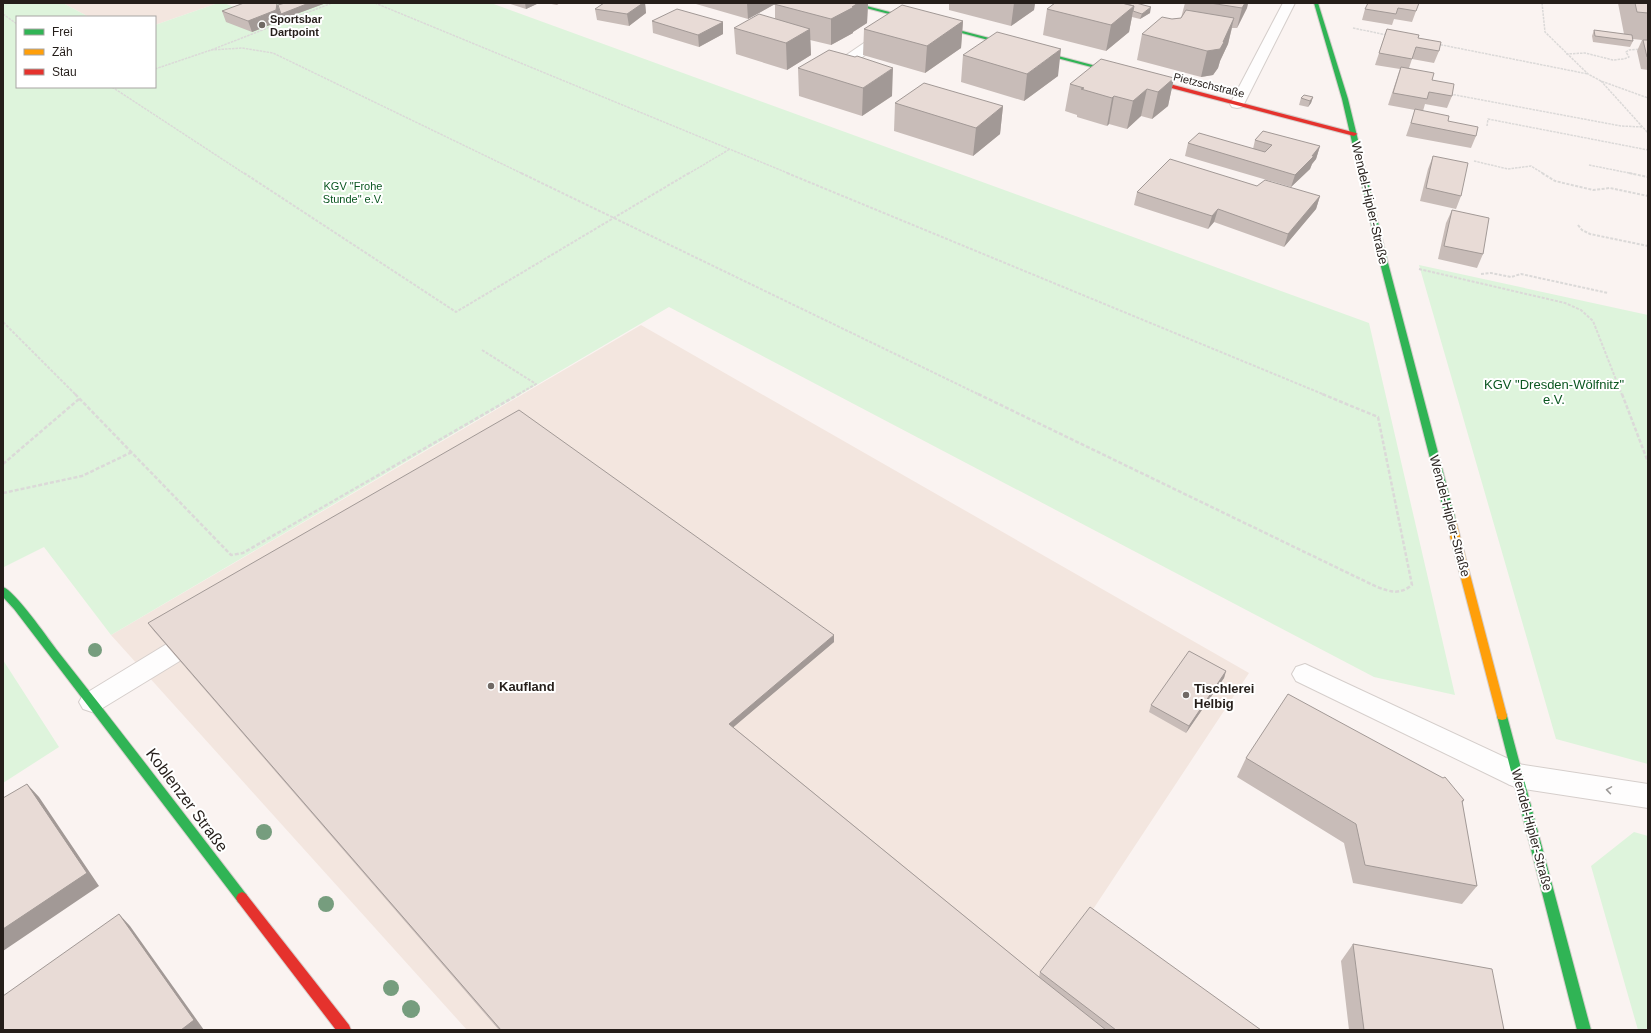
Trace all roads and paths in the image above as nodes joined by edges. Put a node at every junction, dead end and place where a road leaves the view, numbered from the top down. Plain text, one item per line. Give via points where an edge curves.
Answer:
1 (332, 3) edge
2 (374, 3) edge
3 (849, 3) edge
4 (1289, 3) edge
5 (1316, 3) edge
6 (1542, 3) edge
7 (3, 14) edge
8 (909, 20) junction
9 (1323, 22) junction
10 (16, 23) edge
11 (1393, 36) edge
12 (1432, 43) edge
13 (1642, 49) edge
14 (211, 50) junction
15 (1566, 54) junction
16 (156, 69) edge
17 (880, 73) edge
18 (1588, 74) junction
19 (1601, 81) junction
20 (114, 88) edge
21 (1450, 94) edge
22 (1648, 98) edge
23 (1237, 104) junction
24 (1487, 126) dead end
25 (1643, 127) junction
26 (1648, 133) edge
27 (1354, 134) junction
28 (730, 149) junction
29 (1648, 150) edge
30 (1474, 160) dead end
31 (1589, 165) dead end
32 (1648, 177) edge
33 (1648, 196) edge
34 (615, 219) junction
35 (1578, 224) dead end
36 (1648, 246) edge
37 (1384, 263) junction
38 (1481, 274) edge
39 (1608, 293) dead end
40 (3, 322) edge
41 (482, 350) dead end
42 (79, 399) junction
43 (132, 452) junction
44 (1648, 462) edge
45 (3, 464) edge
46 (3, 493) edge
47 (3, 591) edge
48 (214, 627) edge
49 (1305, 674) dead end
50 (92, 702) junction
51 (1518, 776) junction
52 (1648, 796) edge
53 (344, 1030) edge
54 (1584, 1030) edge

1 - 14 path
2 - 28 path
3 - 8 street, Pietzschstraße
4 - 23 street
5 - 9 street, Wendel-Hipler-Straße
6 - 15 path via 1545,32
7 - 10 path
8 - 17 street via 847,61 854,66
8 - 23 street, Pietzschstraße
9 - 11 path
9 - 27 street, Wendel-Hipler-Straße
12 - 18 path
13 - 15 path via 1629,50 1626,52 1629,57 1618,61 1583,53
14 - 16 path
14 - 34 path via 257,48 273,53
15 - 18 path
18 - 19 path
19 - 22 path
19 - 25 path
20 - 34 path via 456,312
21 - 25 path via 1621,126
23 - 27 street, Pietzschstraße
24 - 29 path via 1488,119
25 - 26 path
27 - 37 street, Wendel-Hipler-Straße
28 - 34 path
28 - 34 path via 1378,417 1412,585 1404,591 1389,591 1377,587
30 - 33 path via 1508,169 1531,166 1563,184 1593,190 1610,188
31 - 32 path
35 - 36 path via 1582,230 1590,234
37 - 44 path via 1565,303 1586,312 1593,321
37 - 51 street, Wendel-Hipler-Straße
38 - 39 path via 1491,273 1511,278 1521,274
40 - 42 path
41 - 43 path via 536,384 243,553 231,555
42 - 43 path
42 - 45 path
43 - 46 path via 82,476
47 - 50 street, Koblenzer Straße
48 - 50 street
49 - 51 street
50 - 53 street, Koblenzer Straße
52 -> 51 street
51 - 54 street, Wendel-Hipler-Straße

